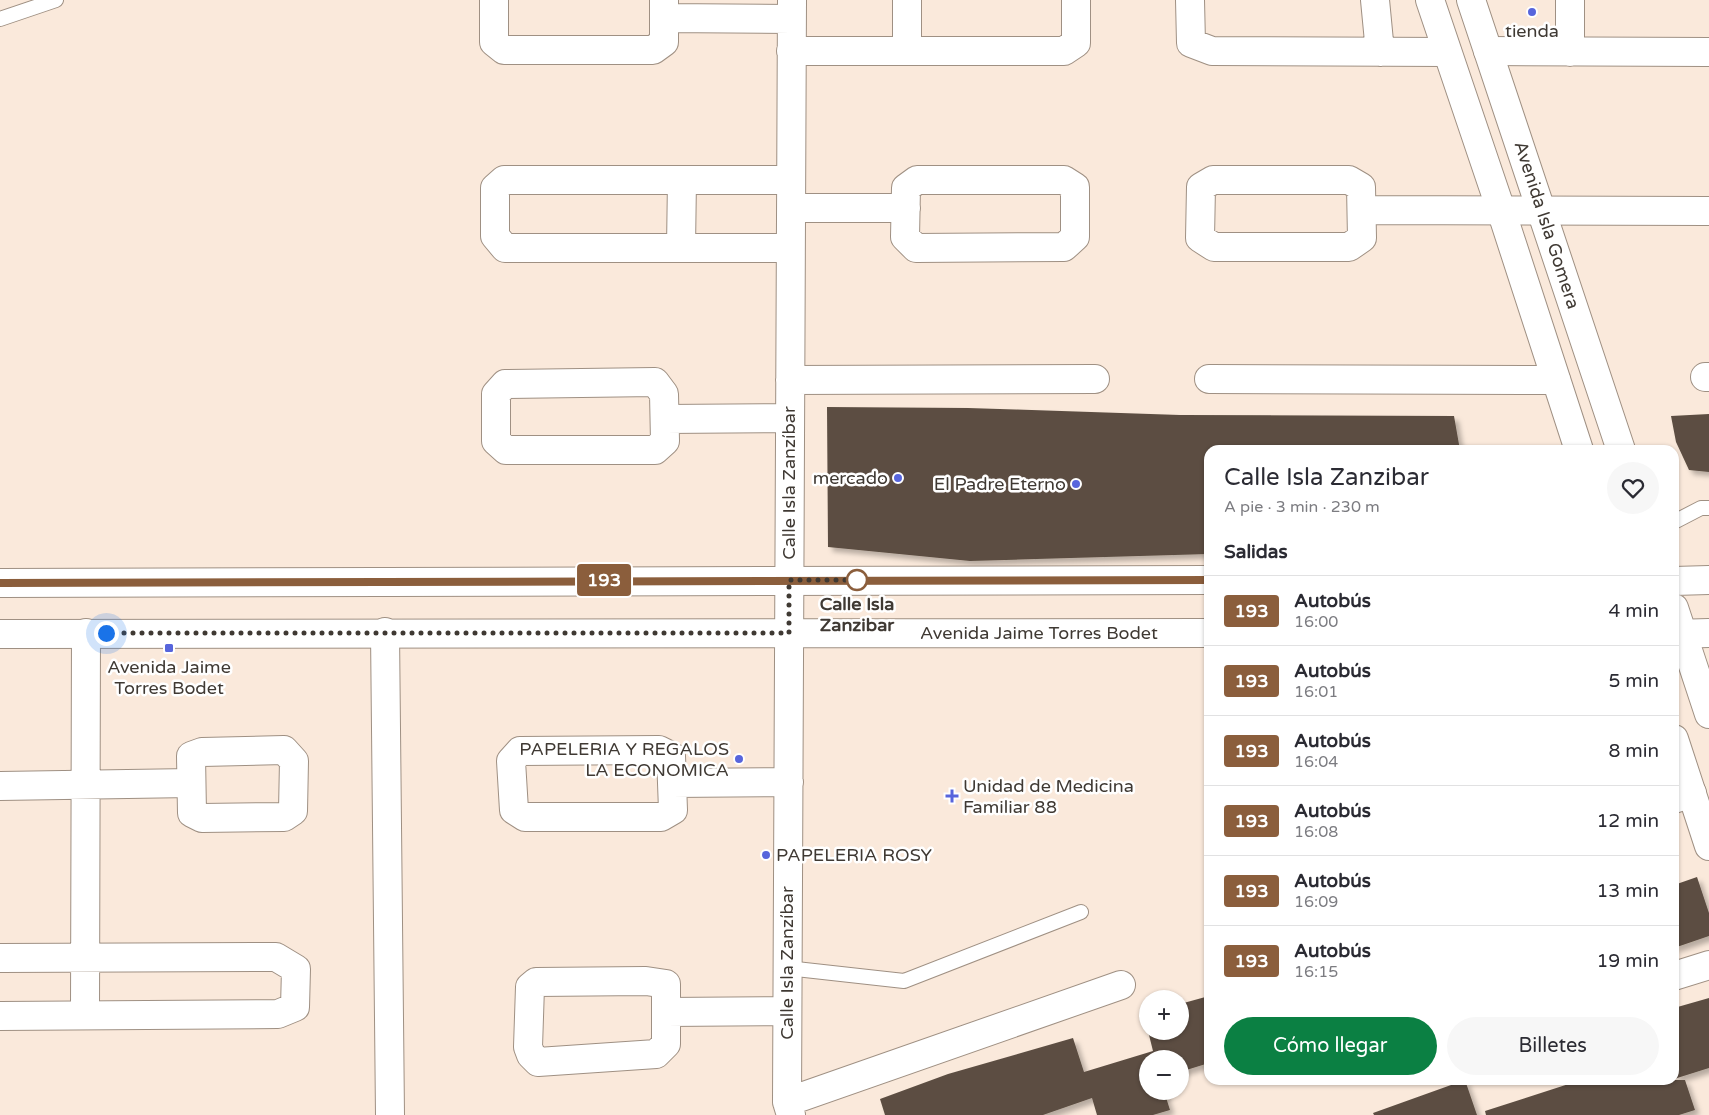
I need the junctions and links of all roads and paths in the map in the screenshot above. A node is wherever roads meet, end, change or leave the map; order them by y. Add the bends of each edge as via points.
1 (56, 0) edge
2 (494, 0) edge
3 (907, 0) edge
4 (1076, 0) edge
5 (1190, 0) edge
6 (1375, 0) edge
7 (1430, 0) edge
8 (1472, 0) edge
9 (1570, 0) edge
10 (664, 9) edge
11 (791, 9) edge
12 (0, 19) edge
13 (907, 50) junction
14 (791, 51) junction
15 (1488, 51) junction
16 (1380, 52) junction
17 (1447, 52) junction
18 (1570, 52) junction
19 (1709, 52) edge
20 (682, 180) junction
21 (791, 180) junction
22 (791, 208) junction
23 (906, 208) junction
24 (1362, 210) junction
25 (1501, 210) junction
26 (1542, 211) junction
27 (1709, 211) edge
28 (681, 247) junction
29 (790, 248) junction
30 (1096, 379) dead end
31 (1209, 379) dead end
32 (790, 380) junction
33 (1556, 380) junction
34 (790, 418) junction
35 (664, 419) junction
36 (1577, 445) edge
37 (1620, 445) edge
38 (1709, 508) edge
39 (1679, 519) edge
40 (789, 580) junction
41 (1204, 580) edge
42 (1709, 580) edge
43 (1679, 581) edge
44 (0, 583) edge
45 (1679, 617) edge
46 (385, 632) junction
47 (86, 633) junction
48 (789, 633) junction
49 (1204, 633) edge
50 (0, 634) edge
51 (1688, 634) edge
52 (1709, 714) edge
53 (1679, 771) edge
54 (789, 782) junction
55 (191, 783) dead end
56 (672, 783) junction
57 (86, 785) junction
58 (0, 786) edge
59 (1683, 796) edge
60 (1709, 846) edge
61 (1081, 912) dead end
62 (0, 958) edge
63 (85, 958) junction
64 (1709, 965) edge
65 (787, 968) junction
66 (1679, 974) edge
67 (1121, 985) dead end
68 (787, 1011) junction
69 (666, 1012) junction
70 (85, 1015) junction
71 (0, 1016) edge
72 (789, 1108) edge
73 (390, 1115) edge

1 - 12 lane
2 - 10 street via 494,42 504,50 653,50 664,42
3 - 13 street
4 - 13 street via 1076,43 1064,51
5 - 16 street via 1191,43 1212,51
6 - 16 street
7 - 17 street
8 - 15 street, Avenida Isla Gomera
9 - 18 street
10 - 11 street
11 - 14 street, Calle Isla Zanzíbar
13 - 14 street
14 - 21 street, Calle Isla Zanzíbar
15 - 18 street
15 - 26 street, Avenida Isla Gomera
16 - 17 street
17 - 25 street
18 - 19 street
20 - 21 street
20 - 28 street
20 - 28 street via 504,180 495,188 495,236 505,248
21 - 22 street, Calle Isla Zanzíbar
22 - 23 street
22 - 29 street, Calle Isla Zanzíbar
23 - 23 street via 906,188 916,180 1064,180 1075,187 1075,237 1064,247 916,248 905,237
24 - 24 street via 1362,238 1349,247 1214,247 1200,238 1201,187 1213,180 1349,180 1362,187
24 - 25 street
25 - 26 street
25 - 33 street
26 - 27 street
26 - 37 street, Avenida Isla Gomera
28 - 29 street
29 - 32 street, Calle Isla Zanzíbar
30 - 32 street
31 - 33 street
32 - 34 street, Calle Isla Zanzíbar
33 - 36 street
34 - 35 street
34 - 40 street, Calle Isla Zanzíbar
35 - 35 street via 665,441 655,450 506,450 496,441 496,394 505,384 655,382 664,394
38 - 39 lane via 1701,508
40 - 41 street
40 - 44 street
40 - 48 street, Calle Isla Zanzíbar
42 - 43 street
45 - 51 street
46 - 47 street, Avenida Jaime Torres Bodet
46 - 48 street, Avenida Jaime Torres Bodet
46 - 73 street
47 - 50 street, Avenida Jaime Torres Bodet
47 - 57 street
48 - 49 street, Avenida Jaime Torres Bodet
48 - 54 street, Calle Isla Zanzíbar
51 - 52 street
53 - 59 street
54 - 56 street
54 - 65 street, Calle Isla Zanzíbar
55 - 57 street
56 - 56 street via 672,810 660,817 525,818 514,810 511,761 520,751 659,750 671,756
57 - 58 street
57 - 63 street
59 - 60 street
61 - 65 lane via 904,981
62 - 63 street
63 - 70 street
63 - 70 street via 276,957 296,969 295,1007 278,1014
64 - 66 street
65 - 68 street, Calle Isla Zanzíbar
67 - 72 street
68 - 69 street
68 - 72 street, Calle Isla Zanzíbar
69 - 69 street via 666,1044 656,1054 538,1062 528,1047 530,987 536,982 646,981 666,984
70 - 71 street

